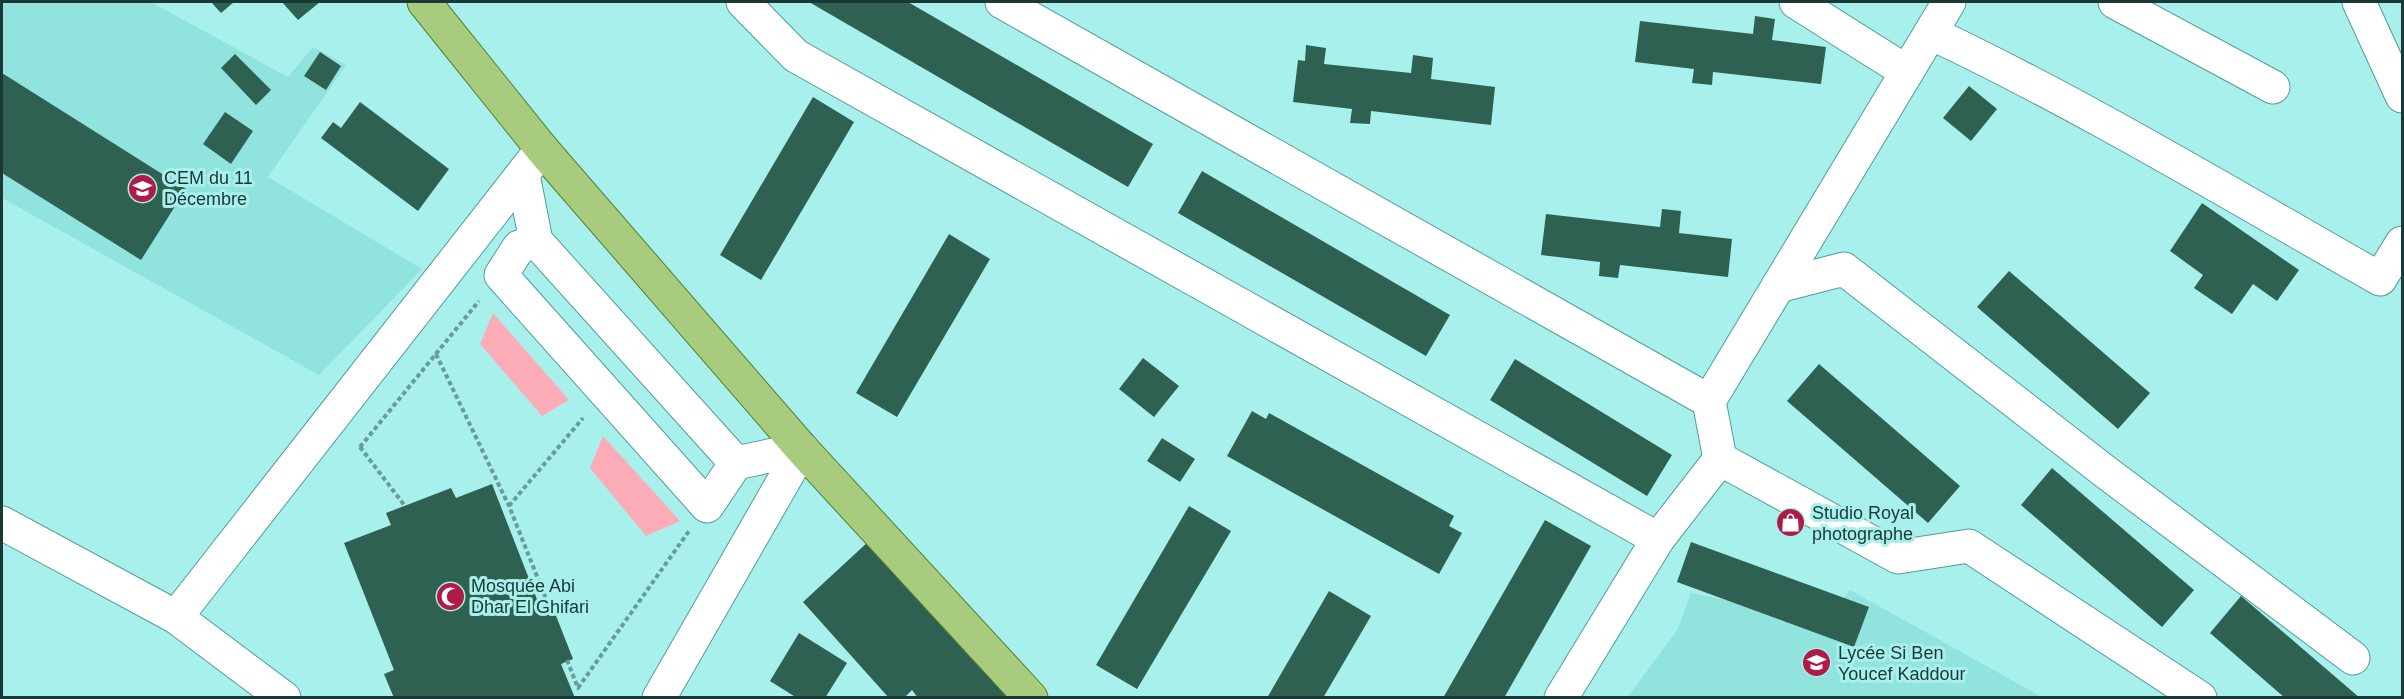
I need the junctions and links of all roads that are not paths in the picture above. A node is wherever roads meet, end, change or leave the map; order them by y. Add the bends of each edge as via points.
1 (424, 2) edge
2 (743, 2) edge
3 (1002, 2) edge
4 (1796, 2) edge
5 (1950, 2) edge
6 (2115, 2) edge
7 (2359, 2) edge
8 (1931, 33) junction
9 (1906, 72) junction
10 (2273, 87) dead end
11 (2403, 96) edge
12 (542, 149) junction
13 (523, 176) junction
14 (536, 241) junction
15 (2403, 243) edge
16 (1778, 286) junction
17 (1709, 400) junction
18 (802, 449) junction
19 (1720, 459) junction
20 (736, 464) junction
21 (2, 523) edge
22 (1658, 539) junction
23 (176, 617) junction
24 (2353, 658) dead end
25 (284, 698) edge
26 (659, 698) edge
27 (1031, 698) edge
28 (1561, 698) edge
29 (2200, 698) edge

1 - 12 main road
2 - 22 street via 796,56
3 - 17 street
4 - 9 street
5 - 8 street
6 - 10 street
7 - 11 street
8 - 9 street
8 - 15 street via 2115,130 2380,279
9 - 16 street
12 - 13 street
12 - 18 main road
13 - 14 street
13 - 23 street
14 - 20 street
14 - 20 street via 519,247 501,275 707,506
16 - 17 street
16 - 24 street via 1844,269
17 - 19 street
18 - 20 street
18 - 26 street
18 - 27 main road
19 - 22 street
19 - 29 street via 1898,557 1969,546
21 - 23 street
22 - 28 street
23 - 25 street

